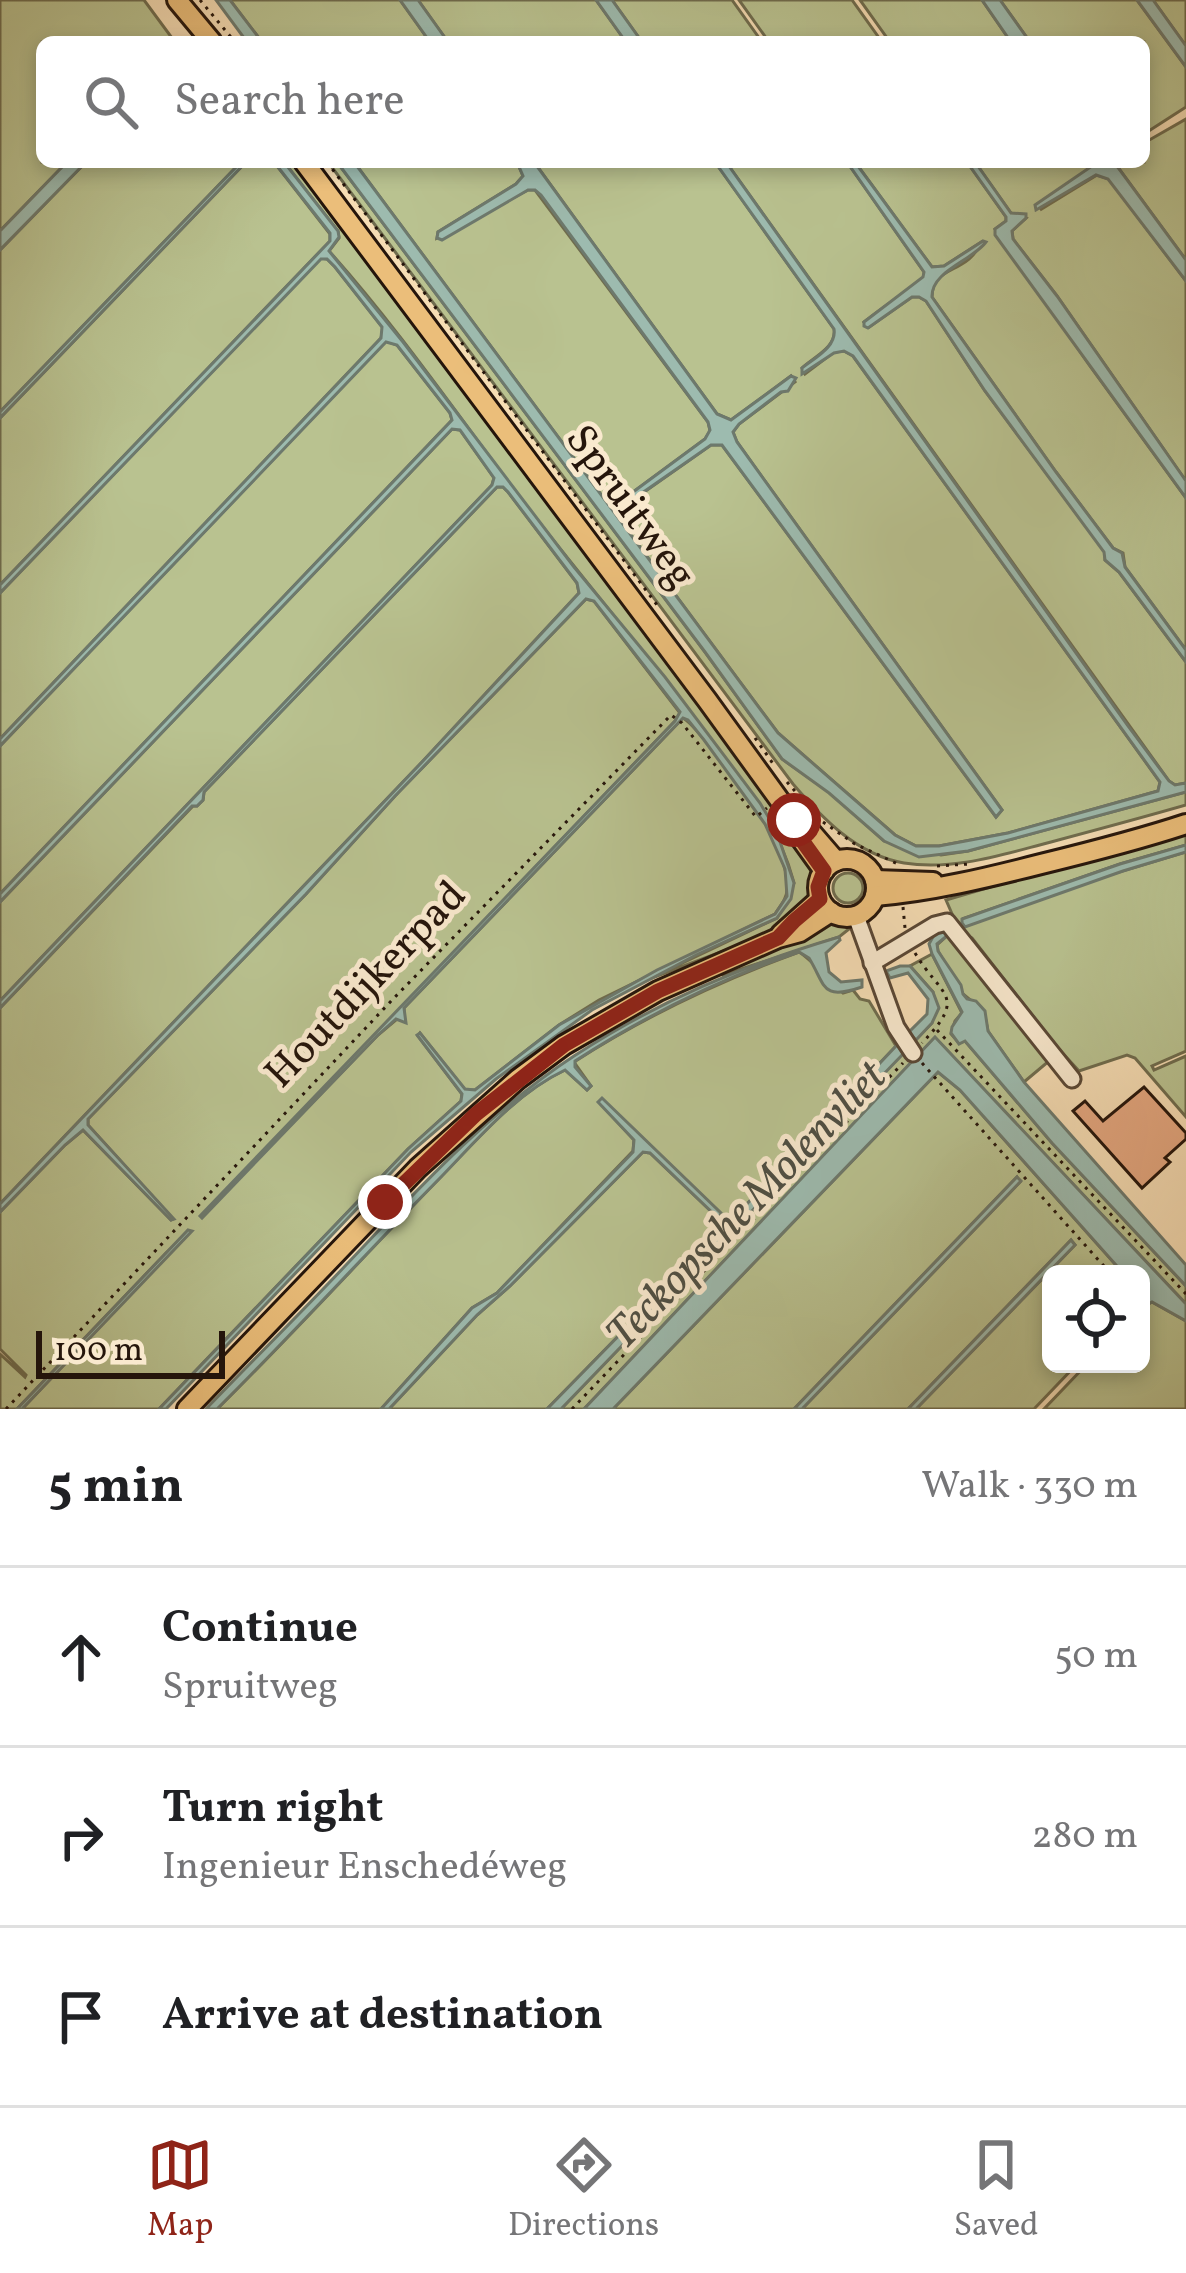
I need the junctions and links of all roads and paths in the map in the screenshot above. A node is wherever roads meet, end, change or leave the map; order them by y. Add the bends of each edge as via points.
1 (177, 0) edge
2 (200, 0) edge
3 (207, 36) edge
4 (230, 36) edge
5 (308, 168) edge
6 (330, 168) edge
7 (663, 614) dead end
8 (748, 729) dead end
9 (776, 768) dead end
10 (785, 781) dead end
11 (767, 808) dead end
12 (1186, 824) edge
13 (980, 863) dead end
14 (901, 865) dead end
15 (830, 866) junction
16 (929, 867) dead end
17 (875, 888) junction
18 (826, 905) junction
19 (856, 916) junction
20 (908, 941) junction
21 (872, 964) junction
22 (936, 1029) junction
23 (914, 1054) junction
24 (1072, 1079) dead end
25 (1103, 1265) edge
26 (1186, 1294) edge
27 (6, 1409) edge
28 (187, 1409) edge
29 (572, 1409) edge

1 - 3 main road
2 - 4 path
5 - 15 main road, Spruitweg via 679,662 801,839
6 - 7 path, Spruitweg
8 - 9 path
10 - 14 path via 837,833
11 - 27 path, Houtdijkerpad via 756,817 671,715
12 - 17 main road via 974,880
13 - 16 path
15 - 17 main road via 859,862
15 - 18 main road via 818,887
17 - 19 main road via 871,905
18 - 19 main road
18 - 28 main road via 800,932 626,1008 518,1079 418,1168
19 - 21 street
20 - 21 street
20 - 22 path via 948,1000
20 - 24 street via 941,922 952,926
21 - 23 street
22 - 23 path
22 - 26 path
23 - 25 path
23 - 29 path

